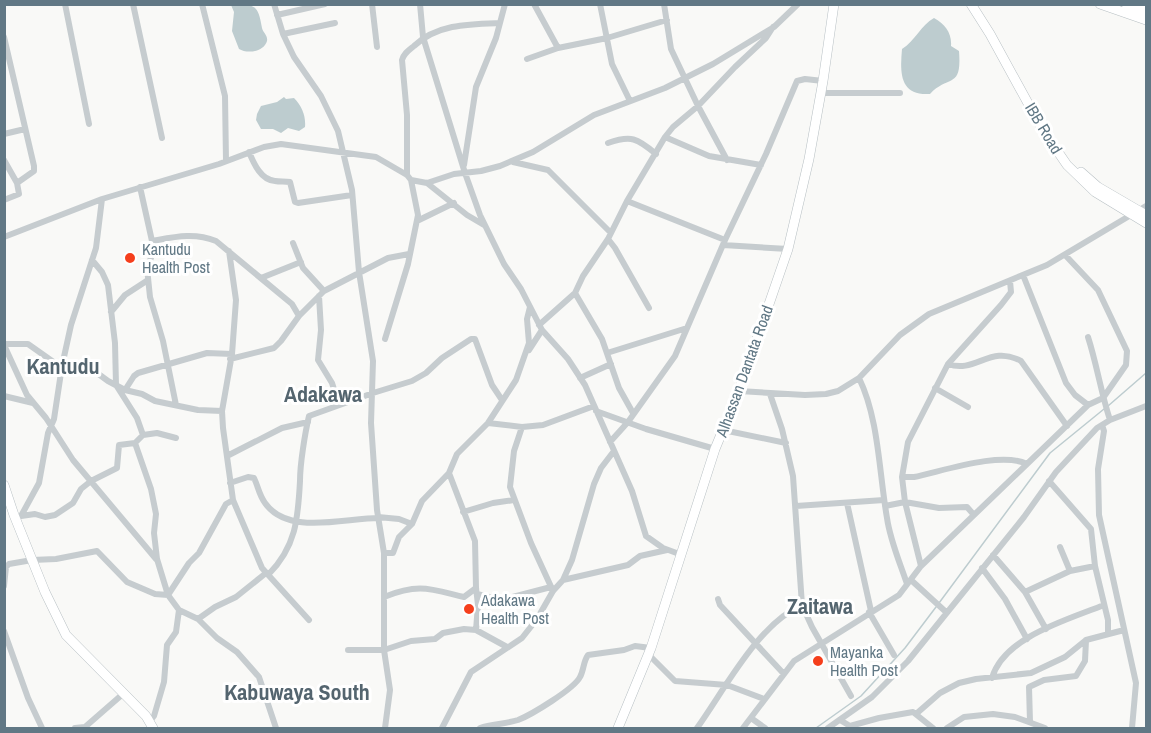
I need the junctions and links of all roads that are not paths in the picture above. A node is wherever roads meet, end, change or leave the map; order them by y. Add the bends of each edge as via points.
1 (65, 4) edge
2 (133, 4) edge
3 (202, 4) edge
4 (274, 4) edge
5 (325, 4) edge
6 (372, 4) edge
7 (420, 4) edge
8 (505, 4) edge
9 (534, 4) edge
10 (600, 4) edge
11 (664, 4) edge
12 (798, 4) edge
13 (834, 4) edge
14 (971, 4) edge
15 (977, 4) edge
16 (1100, 4) edge
17 (1126, 4) edge
18 (1146, 11) edge
19 (277, 15) junction
20 (667, 20) junction
21 (1146, 20) edge
22 (335, 23) dead end
23 (500, 23) junction
24 (774, 27) junction
25 (283, 34) junction
26 (4, 37) edge
27 (423, 37) junction
28 (607, 38) junction
29 (377, 47) dead end
30 (558, 48) junction
31 (527, 59) dead end
32 (685, 79) junction
33 (824, 81) junction
34 (821, 93) junction
35 (900, 93) dead end
36 (630, 101) junction
37 (698, 106) junction
38 (89, 124) dead end
39 (25, 129) junction
40 (4, 134) edge
41 (665, 137) junction
42 (162, 138) dead end
43 (608, 142) dead end
44 (249, 152) junction
45 (344, 153) junction
46 (656, 154) junction
47 (4, 160) edge
48 (727, 160) junction
49 (226, 161) junction
50 (512, 162) junction
51 (761, 165) junction
52 (464, 171) junction
53 (409, 177) junction
54 (17, 183) junction
55 (427, 183) junction
56 (140, 187) junction
57 (352, 195) junction
58 (102, 199) junction
59 (4, 200) edge
60 (627, 201) junction
61 (454, 203) junction
62 (1141, 212) edge
63 (417, 221) junction
64 (1146, 223) edge
65 (485, 226) junction
66 (610, 236) junction
67 (4, 237) edge
68 (152, 241) junction
69 (724, 242) junction
70 (293, 243) dead end
71 (788, 249) junction
72 (228, 251) junction
73 (410, 254) junction
74 (1066, 256) junction
75 (92, 260) junction
76 (301, 262) junction
77 (359, 272) junction
78 (1023, 276) junction
79 (261, 278) junction
80 (148, 280) junction
81 (1010, 280) junction
82 (575, 293) junction
83 (321, 294) junction
84 (530, 307) junction
85 (649, 308) dead end
86 (111, 312) junction
87 (299, 316) junction
88 (541, 327) junction
89 (687, 328) junction
90 (1088, 337) dead end
91 (385, 339) dead end
92 (4, 344) edge
93 (607, 353) junction
94 (525, 356) junction
95 (231, 357) junction
96 (169, 364) junction
97 (611, 364) junction
98 (948, 364) junction
99 (62, 368) junction
100 (580, 378) junction
101 (859, 378) junction
102 (116, 384) junction
103 (935, 388) junction
104 (125, 390) junction
105 (739, 391) junction
106 (373, 393) junction
107 (770, 394) junction
108 (4, 396) edge
109 (502, 400) junction
110 (1104, 402) junction
111 (34, 404) junction
112 (176, 405) junction
113 (339, 405) junction
114 (1088, 405) junction
115 (1146, 406) edge
116 (968, 407) dead end
117 (595, 408) junction
118 (222, 411) junction
119 (633, 413) junction
120 (1110, 420) junction
121 (308, 422) junction
122 (628, 422) junction
123 (488, 423) junction
124 (1102, 425) junction
125 (51, 426) junction
126 (1067, 426) junction
127 (522, 427) junction
128 (723, 430) junction
129 (143, 435) junction
130 (176, 438) dead end
131 (610, 442) junction
132 (135, 443) junction
133 (786, 443) junction
134 (715, 449) junction
135 (614, 451) junction
136 (227, 456) junction
137 (1027, 464) junction
138 (449, 473) junction
139 (902, 477) junction
140 (91, 482) junction
141 (1049, 482) junction
142 (230, 483) junction
143 (4, 485) edge
144 (233, 500) junction
145 (513, 500) junction
146 (847, 502) junction
147 (905, 502) junction
148 (885, 503) junction
149 (796, 506) junction
150 (463, 512) junction
151 (974, 515) junction
152 (379, 517) junction
153 (18, 518) junction
154 (297, 521) junction
155 (412, 524) junction
156 (1060, 547) dead end
157 (668, 550) junction
158 (384, 553) junction
159 (682, 555) junction
160 (993, 555) junction
161 (32, 560) junction
162 (157, 560) junction
163 (921, 566) junction
164 (1095, 566) junction
165 (982, 568) junction
166 (1070, 571) junction
167 (267, 574) junction
168 (5, 576) edge
169 (562, 580) junction
170 (909, 582) junction
171 (4, 586) edge
172 (552, 589) junction
173 (476, 591) junction
174 (1025, 592) junction
175 (168, 595) junction
176 (384, 597) junction
177 (718, 599) dead end
178 (802, 604) junction
179 (1104, 605) junction
180 (178, 610) junction
181 (870, 611) junction
182 (944, 611) junction
183 (198, 619) junction
184 (309, 620) dead end
185 (1046, 629) junction
186 (476, 630) junction
187 (1124, 630) junction
188 (4, 631) edge
189 (1108, 633) junction
190 (1027, 639) junction
191 (1086, 640) junction
192 (820, 642) junction
193 (754, 644) junction
194 (507, 647) junction
195 (348, 650) dead end
196 (384, 650) junction
197 (649, 651) junction
198 (894, 655) dead end
199 (783, 673) junction
200 (992, 678) junction
201 (727, 685) junction
202 (124, 693) junction
203 (851, 696) dead end
204 (764, 699) junction
205 (916, 714) junction
206 (751, 718) junction
207 (840, 720) junction
208 (1030, 722) junction
209 (152, 725) edge
210 (42, 729) edge
211 (75, 729) edge
212 (276, 729) edge
213 (385, 729) edge
214 (442, 729) edge
215 (480, 729) edge
216 (618, 729) edge
217 (697, 729) edge
218 (743, 729) edge
219 (765, 729) edge
220 (828, 729) edge
221 (933, 729) edge
222 (947, 729) edge
223 (1045, 729) edge
224 (1132, 729) edge

1 - 38 street
2 - 42 street
3 - 49 street via 225,96
4 - 19 street
5 - 19 street
6 - 29 street
7 - 27 street
8 - 23 street
9 - 30 street
10 - 28 street
11 - 20 street
12 - 24 street
13 - 33 main road, Alhassan Dantata Road
14 - 62 main road, IBB Road via 1067,165 1095,192
15 - 62 main road, IBB Road via 1066,155 1098,187
16 - 21 main road
17 - 18 main road
19 - 25 street
20 - 28 street
20 - 32 street via 671,49
22 - 25 street
23 - 27 street via 462,24
23 - 52 street via 476,87
24 - 32 street
24 - 37 street
25 - 45 street via 321,96
26 - 39 street
27 - 52 street
27 - 53 street via 402,60
28 - 30 street
28 - 36 street via 612,64
30 - 31 street
32 - 36 street
32 - 37 street
33 - 34 main road, Alhassan Dantata Road
33 - 51 street via 797,81
34 - 35 street
34 - 71 main road, Alhassan Dantata Road
36 - 50 street via 594,115
37 - 41 street
37 - 48 street
39 - 40 street
39 - 54 street via 34,171
41 - 46 street
41 - 48 street
43 - 46 street via 627,137
44 - 45 street via 281,144
44 - 49 street
44 - 57 street via 267,179 290,182 295,202
45 - 53 street via 376,157
45 - 57 street
46 - 60 street
47 - 54 street
48 - 51 street
49 - 56 street
50 - 52 street via 482,171
50 - 66 street via 548,170
51 - 69 street
52 - 55 street
52 - 65 street
53 - 55 street
53 - 63 street via 418,207
54 - 59 street via 20,194
55 - 61 street
56 - 58 street
56 - 68 street
57 - 77 street
58 - 67 street
58 - 75 street
60 - 66 street
60 - 69 street
61 - 63 street
61 - 65 street
62 - 64 main road, IBB Road
62 - 74 street
63 - 73 street
65 - 84 street
66 - 82 street
66 - 85 street
68 - 72 street via 204,236
68 - 80 street
69 - 71 street
69 - 89 street
70 - 76 street
71 - 105 main road, Alhassan Dantata Road
72 - 79 street
72 - 95 street via 236,293
73 - 77 street via 388,258
73 - 91 street
74 - 78 street
74 - 110 street via 1098,290 1127,351 1126,365
75 - 86 street via 108,285
75 - 99 street
76 - 79 street
76 - 83 street
77 - 83 street
77 - 106 street via 373,354
78 - 81 street
78 - 114 street via 1066,383
79 - 87 street via 292,304
80 - 86 street via 125,295
80 - 96 street
81 - 98 street via 1011,292 1001,306
81 - 101 street via 929,314 900,335
82 - 88 street
82 - 93 street
83 - 87 street
83 - 113 street via 318,360
84 - 88 street
84 - 94 street
86 - 102 street
87 - 95 street via 274,348
88 - 94 street
88 - 100 street
89 - 93 street
89 - 119 street via 675,356
90 - 110 street
92 - 99 street via 28,344
92 - 111 street
93 - 97 street
94 - 109 street via 516,380
95 - 96 street via 207,354
95 - 118 street
96 - 104 street via 134,376
96 - 112 street
97 - 100 street
97 - 119 street
98 - 103 street
98 - 126 street via 966,367 995,355 1021,361
99 - 102 street via 93,370
99 - 125 street
100 - 117 street
101 - 107 street via 831,393
101 - 148 street via 868,399
102 - 104 street
102 - 129 street
103 - 116 street
103 - 139 street via 908,442
104 - 112 street
105 - 107 street
105 - 128 main road, Alhassan Dantata Road
106 - 109 street via 412,381 466,341 475,339 492,386
106 - 113 street
106 - 152 street via 371,430
107 - 133 street
108 - 111 street
109 - 123 street
110 - 114 street
110 - 120 street
111 - 125 street
112 - 118 street
113 - 121 street via 309,416
114 - 126 street
115 - 120 street
117 - 122 street
117 - 127 street via 543,425
117 - 131 street
118 - 136 street
119 - 122 street
120 - 124 street
121 - 136 street via 282,428
121 - 154 street
122 - 131 street
122 - 134 street
123 - 127 street
123 - 138 street via 457,454
124 - 141 street
124 - 187 street via 1099,515
125 - 140 street
125 - 153 street via 39,483
126 - 137 street
127 - 145 street via 514,451 510,487
128 - 133 street
128 - 134 main road, Alhassan Dantata Road
129 - 130 street via 158,433
129 - 132 street
131 - 135 street
132 - 140 street via 119,445 117,468
132 - 162 street via 156,514
133 - 149 street
134 - 159 main road, Alhassan Dantata Road
135 - 157 street via 646,536
135 - 169 street via 594,484 572,560
136 - 142 street
137 - 139 street via 1015,459 995,459
137 - 151 street
138 - 150 street
138 - 155 street via 422,501
139 - 147 street
140 - 153 street via 56,515
140 - 162 street
141 - 160 street
141 - 164 street via 1089,525
142 - 144 street
142 - 154 street via 254,478 265,504 279,517
143 - 153 main road
144 - 167 street
144 - 175 street via 225,504 199,553
145 - 150 street
145 - 172 street
146 - 148 street
146 - 149 street
146 - 181 street
147 - 148 street
147 - 151 street via 939,508 967,507
147 - 163 street
148 - 170 street via 887,521
149 - 178 street
150 - 173 street via 475,541
151 - 163 street
152 - 154 street via 316,524
152 - 155 street
152 - 158 street
153 - 161 main road
154 - 167 street via 286,555
155 - 158 street via 399,537 393,553
156 - 166 street
157 - 159 street
157 - 169 street via 640,556 628,565
158 - 176 street
159 - 197 main road, Alhassan Dantata Road
160 - 165 street
160 - 174 street
161 - 168 street via 9,564
161 - 175 street via 97,550 127,582
161 - 202 main road via 66,635
162 - 175 street
163 - 170 street
164 - 166 street
164 - 179 street
165 - 182 street
165 - 190 street
166 - 174 street
167 - 183 street
167 - 184 street
168 - 171 street
169 - 172 street
170 - 181 street via 899,595
170 - 182 street
172 - 173 street via 501,600
172 - 194 street via 529,630
173 - 176 street via 464,597 421,588
173 - 186 street
174 - 185 street
175 - 180 street
176 - 196 street
177 - 193 street
178 - 192 street
178 - 193 street via 790,610
179 - 185 street
179 - 189 street
180 - 183 street
180 - 209 street via 176,632 167,645 164,682
181 - 192 street
181 - 198 street
182 - 207 street via 908,661 872,697
183 - 212 street via 259,677
185 - 190 street
186 - 194 street
186 - 196 street via 443,633 435,639 411,641
187 - 189 street
187 - 224 street via 1136,683
188 - 210 street
189 - 191 street
190 - 200 street via 1010,649
191 - 200 street via 1040,670
191 - 208 street via 1085,661 1076,676 1044,680 1029,687
192 - 199 street
192 - 203 street
193 - 199 street
193 - 201 street
194 - 214 street via 471,672
195 - 196 street
196 - 213 street via 390,690
197 - 201 street via 675,681
197 - 215 street via 635,646 588,655 577,681 535,712
197 - 216 main road, Alhassan Dantata Road
199 - 204 street
200 - 205 street via 959,683
201 - 204 street
201 - 217 street
202 - 209 main road
202 - 211 street via 85,727
204 - 206 street
205 - 207 street via 850,726
205 - 221 street
206 - 218 street
206 - 219 street
207 - 220 street
208 - 222 street via 993,714 964,717
208 - 223 street

